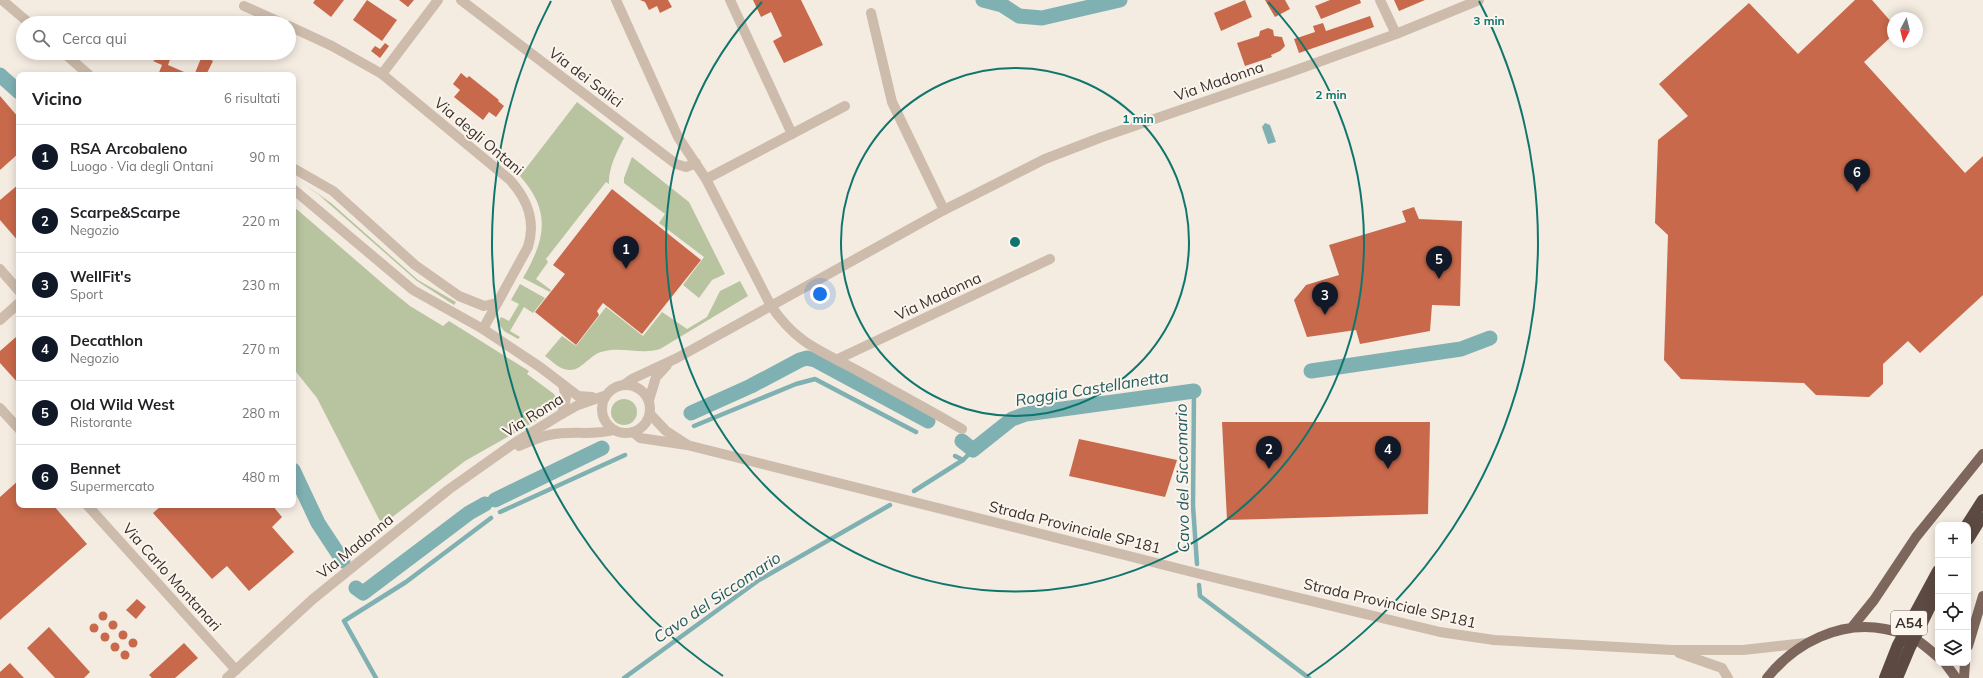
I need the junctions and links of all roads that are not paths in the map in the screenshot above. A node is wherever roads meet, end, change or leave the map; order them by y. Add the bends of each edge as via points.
1 (2, 0) edge
2 (438, 0) edge
3 (461, 0) edge
4 (616, 0) edge
5 (730, 0) edge
6 (1380, 0) edge
7 (1479, 0) edge
8 (244, 6) dead end
9 (871, 13) dead end
10 (21, 16) edge
11 (266, 16) edge
12 (296, 29) edge
13 (1396, 34) junction
14 (72, 60) edge
15 (86, 72) edge
16 (382, 74) junction
17 (845, 106) dead end
18 (792, 134) junction
19 (696, 163) junction
20 (296, 170) edge
21 (706, 180) junction
22 (296, 192) edge
23 (944, 210) junction
24 (1050, 259) dead end
25 (0, 269) edge
26 (16, 288) edge
27 (459, 296) junction
28 (496, 303) junction
29 (16, 306) edge
30 (771, 306) junction
31 (463, 318) junction
32 (0, 320) edge
33 (483, 328) junction
34 (677, 358) junction
35 (838, 359) junction
36 (625, 384) junction
37 (563, 385) junction
38 (604, 396) junction
39 (649, 400) junction
40 (0, 408) edge
41 (562, 414) junction
42 (650, 414) junction
43 (16, 426) edge
44 (962, 429) dead end
45 (614, 430) junction
46 (633, 432) junction
47 (687, 445) junction
48 (500, 453) junction
49 (1983, 454) edge
50 (1983, 500) edge
51 (90, 508) edge
52 (1983, 515) edge
53 (1969, 522) edge
54 (1971, 534) edge
55 (1935, 577) edge
56 (1936, 594) edge
57 (1983, 596) edge
58 (1853, 626) junction
59 (1971, 636) edge
60 (1806, 643) junction
61 (1672, 650) junction
62 (1935, 655) edge
63 (1946, 666) edge
64 (1964, 666) edge
65 (236, 670) junction
66 (227, 678) edge
67 (1728, 678) edge
68 (1767, 678) edge
69 (1885, 678) edge
70 (1897, 678) edge
71 (1956, 678) edge
72 (1964, 678) edge

1 - 10 street
2 - 16 street
3 - 19 street, Via dei Salici via 676,164 686,167
4 - 19 street via 678,137
5 - 18 street
6 - 13 street
7 - 13 street, Via Madonna
8 - 11 street
9 - 23 street via 892,102
12 - 16 street, Via degli Ontani
13 - 23 street, Via Madonna via 1072,148 1003,179
14 - 15 street
16 - 28 street, Via degli Ontani via 510,180 528,205 532,234 528,247
17 - 18 street
18 - 21 street
19 - 21 street
20 - 27 street via 332,191 415,264
21 - 30 street
22 - 31 street via 413,290
23 - 30 street, Via Madonna
24 - 35 street, Via Madonna
25 - 26 street
27 - 28 street via 484,306
27 - 31 street
28 - 33 street, Via degli Ontani
29 - 32 street
30 - 34 street, Via Madonna
30 - 35 street via 784,325 797,337 814,349
31 - 33 street
33 - 37 street
34 - 36 street, Via Madonna
34 - 39 street, Via Madonna via 656,377
35 - 44 street
36 - 38 street via 617,386
36 - 39 street via 643,391
37 - 38 street via 578,396
37 - 41 street via 566,398
38 - 41 street, Via Roma
38 - 45 street via 601,411 604,419
39 - 42 street
40 - 43 street
41 - 48 street, Via Roma
42 - 46 street via 647,422
42 - 47 street, Strada Provinciale SP181 via 666,431
45 - 46 street via 623,433
45 - 48 street, Via Roma via 600,434 576,432 548,435
46 - 47 street, Strada Provinciale SP181 via 640,438
47 - 61 street, Strada Provinciale SP181 via 1440,632 1494,640
48 - 65 street, Via Madonna via 448,490 313,599
49 - 58 main road via 1916,537 1874,600
50 - 53 highway
51 - 65 street, Via Carlo Montanari
52 - 54 highway
55 - 69 highway, A54, bridge via 1898,645
56 - 70 highway, A54, bridge
57 - 59 main road
58 - 60 main road
58 - 62 main road via 1897,631 1913,638
60 - 61 street, Strada Provinciale SP181 via 1743,650
60 - 68 main road via 1786,658
61 - 67 street, Strada Provinciale SP181 via 1722,668
63 - 71 main road
64 - 72 main road
65 - 66 street

